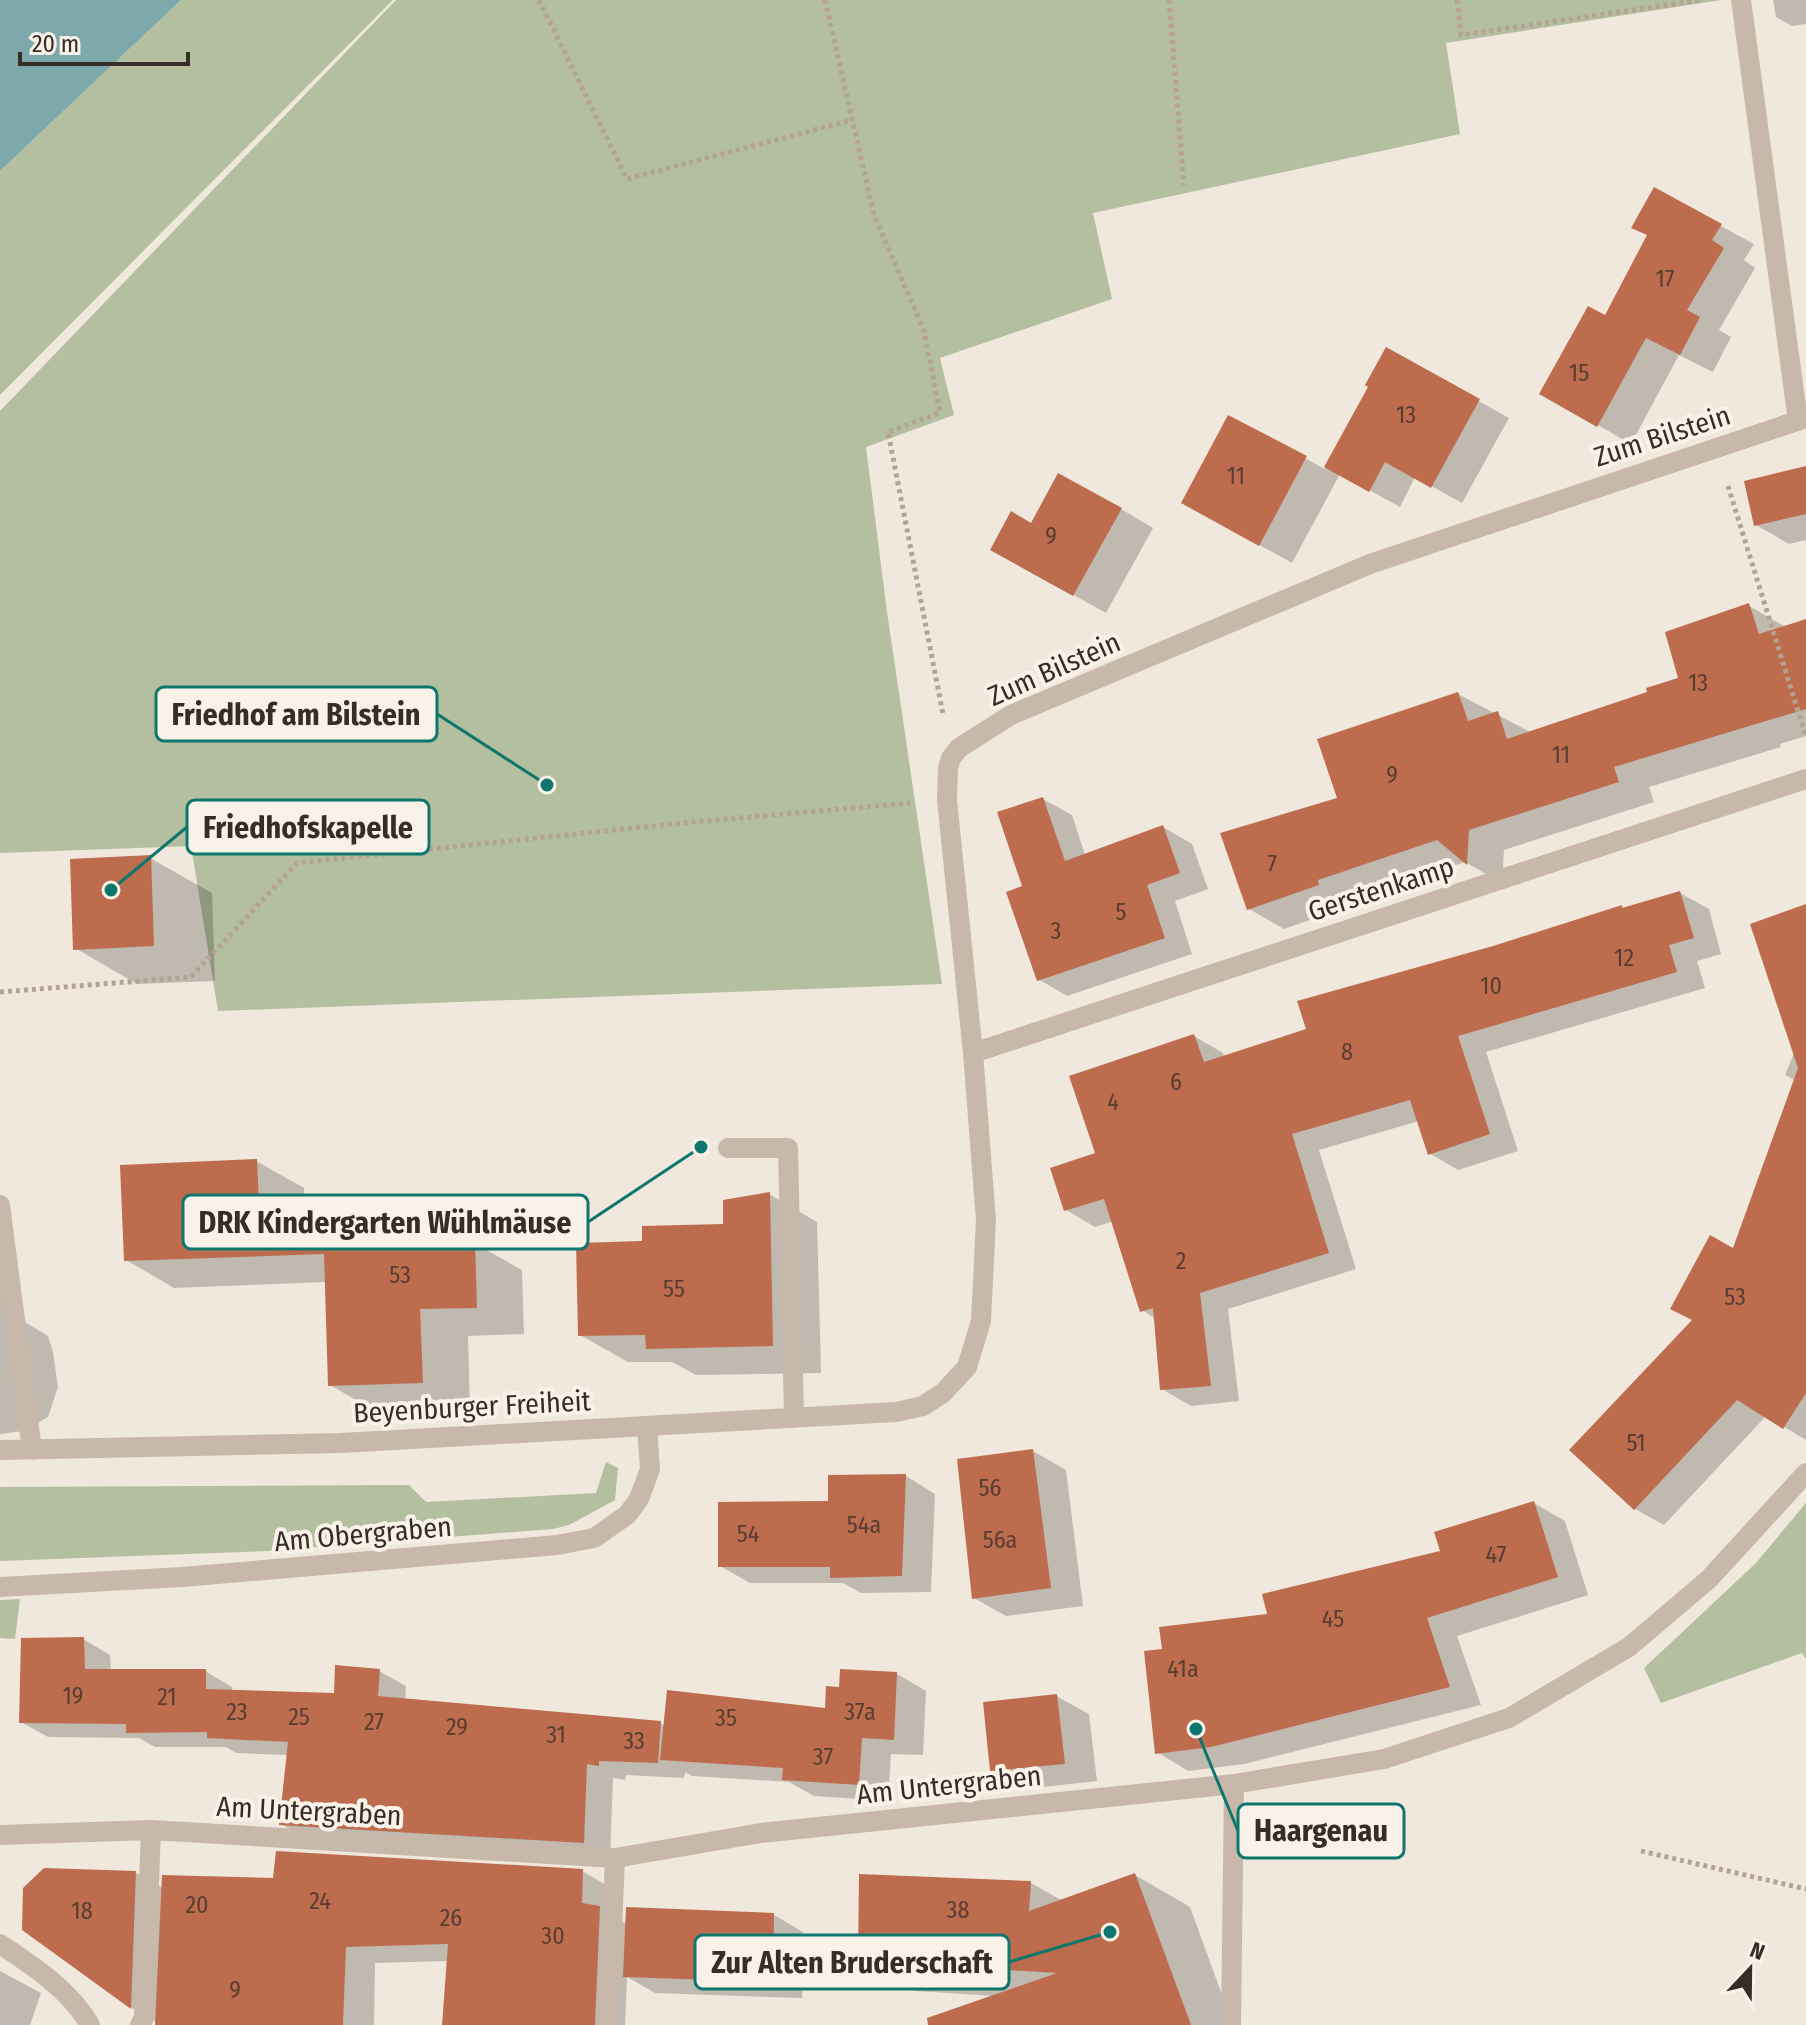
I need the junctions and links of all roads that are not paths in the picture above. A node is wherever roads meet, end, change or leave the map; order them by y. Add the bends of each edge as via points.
1 (1741, 0) edge
2 (1802, 420) edge
3 (1806, 779) edge
4 (973, 1053) junction
5 (728, 1148) dead end
6 (0, 1205) edge
7 (794, 1418) junction
8 (647, 1426) junction
9 (0, 1450) edge
10 (32, 1450) junction
11 (1806, 1473) edge
12 (0, 1587) edge
13 (1234, 1784) junction
14 (151, 1830) junction
15 (0, 1835) edge
16 (615, 1858) junction
17 (0, 1944) edge
18 (90, 2025) edge
19 (140, 2025) edge
20 (608, 2025) edge
21 (1231, 2025) edge

1 - 2 street, Zum Bilstein
2 - 4 street, Zum Bilstein via 1370,564 1011,715 959,748 948,768 947,800
3 - 4 street, Gerstenkamp
4 - 7 street, Beyenburger Freiheit via 986,1220 981,1321 967,1367 923,1406
5 - 7 street via 788,1148
6 - 10 street
7 - 8 street, Beyenburger Freiheit
8 - 10 street, Beyenburger Freiheit via 341,1443
8 - 12 street, Am Obergraben via 650,1469 639,1499 627,1515 594,1538 182,1577
9 - 10 street, Beyenburger Freiheit
11 - 13 street, Am Untergraben via 1709,1579 1629,1647 1509,1718 1384,1759
13 - 16 street, Am Untergraben via 761,1833
13 - 21 street
14 - 15 street, Am Untergraben
14 - 16 street, Am Untergraben
14 - 19 street
16 - 20 street
17 - 18 street via 44,1974

